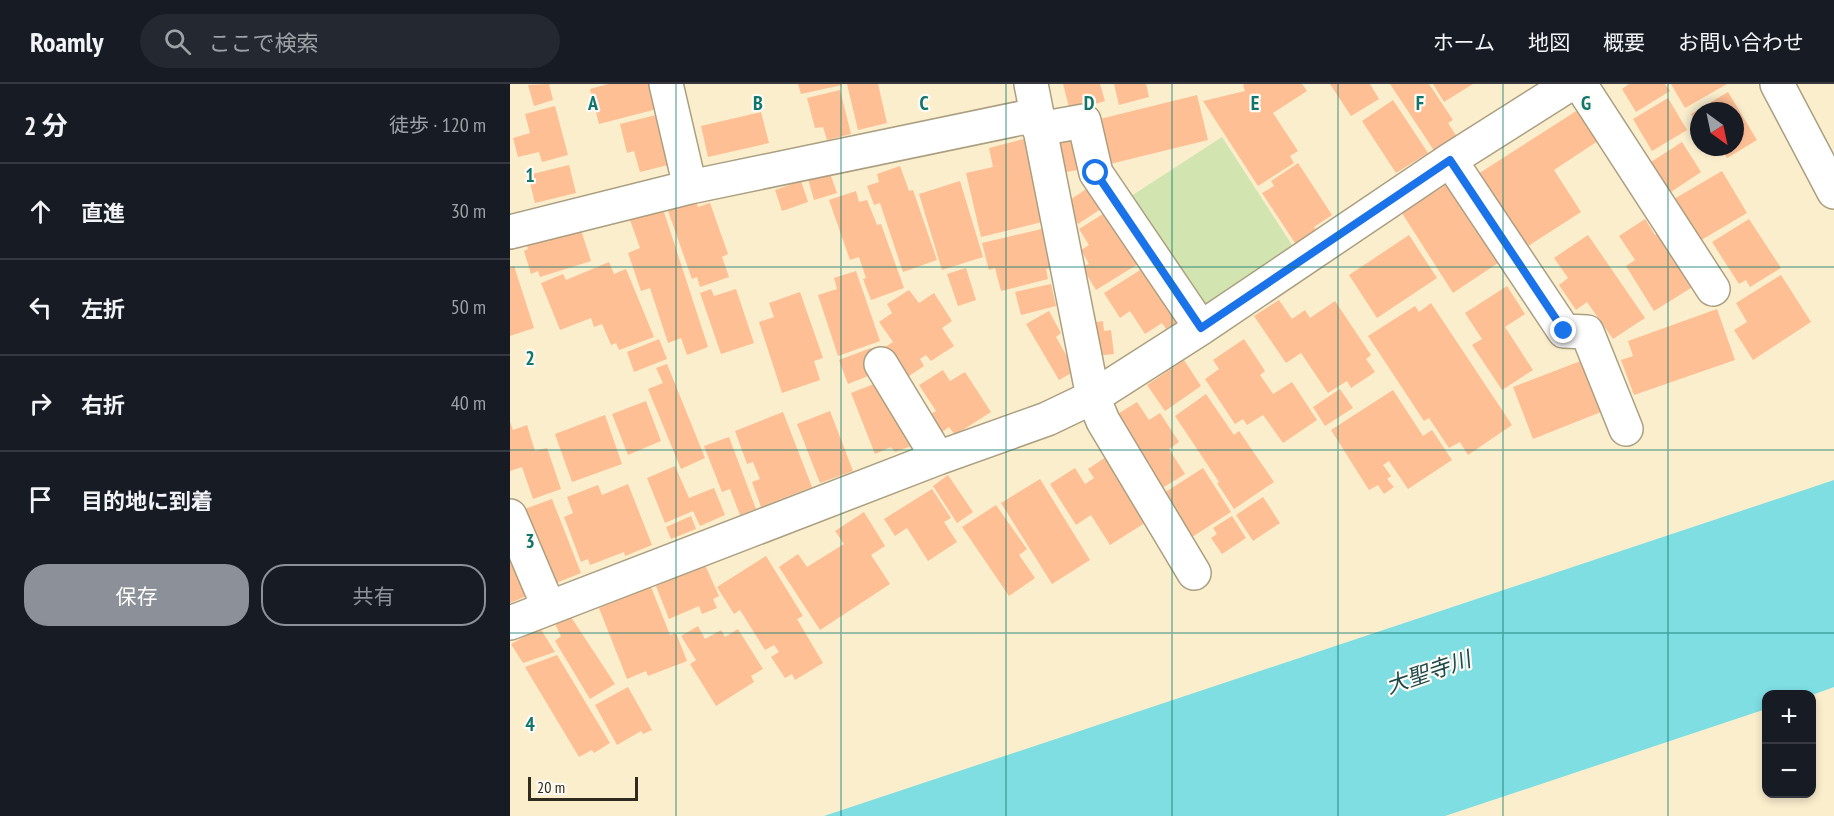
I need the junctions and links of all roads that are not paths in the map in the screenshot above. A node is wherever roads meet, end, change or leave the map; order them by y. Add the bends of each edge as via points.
1 (666, 84) edge
2 (1570, 84) edge
3 (1580, 84) edge
4 (1777, 84) edge
5 (1036, 110) edge
6 (1450, 160) junction
7 (690, 187) junction
8 (1834, 192) edge
9 (510, 232) edge
10 (1713, 289) dead end
11 (1201, 328) junction
12 (881, 364) dead end
13 (1093, 397) junction
14 (1626, 429) dead end
15 (938, 458) junction
16 (510, 516) edge
17 (1194, 573) dead end
18 (549, 609) junction
19 (510, 623) edge

1 - 7 street
2 - 6 street
3 - 10 street
4 - 8 street
5 - 7 street
5 - 11 street via 1084,121 1096,173
5 - 13 street
6 - 11 street
6 - 14 street via 1564,331 1587,332
7 - 9 street
11 - 13 street
12 - 15 street
13 - 15 street via 1047,419
13 - 17 street via 1103,421
15 - 18 street
16 - 18 street
18 - 19 street

